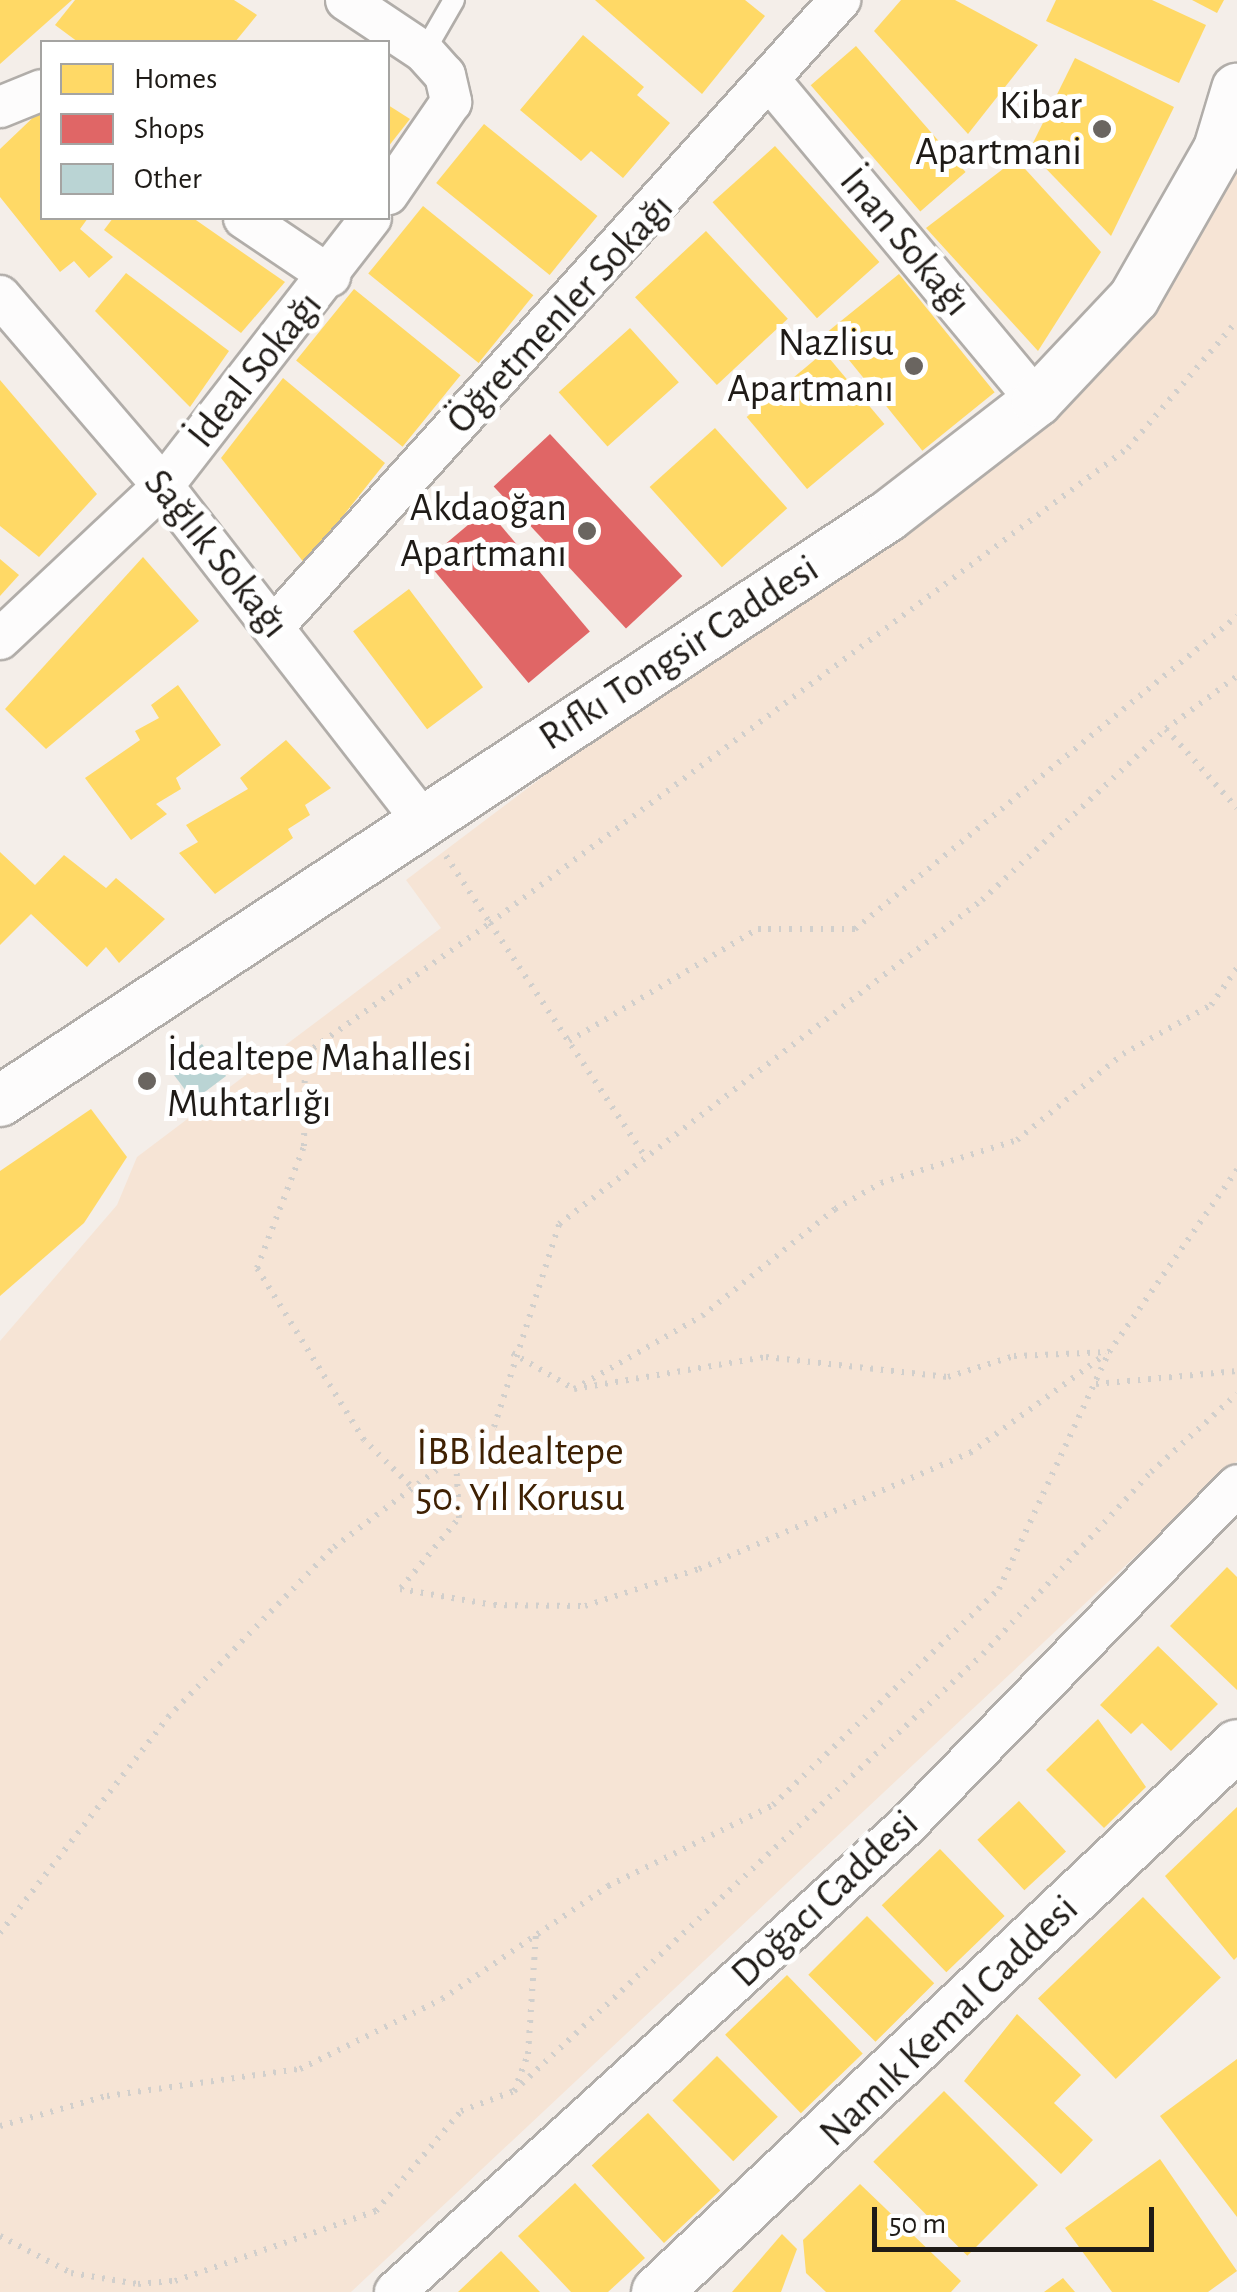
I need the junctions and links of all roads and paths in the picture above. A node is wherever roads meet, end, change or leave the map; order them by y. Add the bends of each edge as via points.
1 (346, 0) edge
2 (454, 0) edge
3 (840, 0) edge
4 (424, 52) junction
5 (772, 83) junction
6 (1237, 89) edge
7 (40, 91) edge
8 (0, 107) edge
9 (390, 191) edge
10 (247, 220) edge
11 (370, 220) edge
12 (330, 276) junction
13 (0, 296) edge
14 (1237, 321) edge
15 (1037, 401) junction
16 (163, 486) junction
17 (1237, 616) edge
18 (274, 625) junction
19 (0, 639) edge
20 (1237, 676) edge
21 (1166, 728) junction
22 (1237, 808) edge
23 (422, 820) junction
24 (490, 923) junction
25 (1237, 968) edge
26 (568, 1041) junction
27 (0, 1101) edge
28 (645, 1156) junction
29 (1237, 1170) edge
30 (1109, 1352) junction
31 (512, 1354) junction
32 (1237, 1371) edge
33 (1094, 1384) junction
34 (574, 1389) junction
35 (1237, 1394) edge
36 (456, 1458) junction
37 (1237, 1486) edge
38 (417, 1492) junction
39 (1237, 1745) edge
40 (0, 1932) edge
41 (536, 1935) junction
42 (514, 2091) junction
43 (0, 2126) edge
44 (0, 2236) edge
45 (395, 2292) edge
46 (657, 2292) edge

1 - 4 street
2 - 4 lane
3 - 5 street, Öğretmenler Sokağı
4 - 9 street via 445,75 451,102
5 - 15 street, İnan Sokağı
5 - 18 street, Öğretmenler Sokağı
6 - 15 street, Rıfkı Tongsir Caddesi via 1220,150 1134,298
7 - 8 street
10 - 12 street
11 - 12 street, İdeal Sokağı
12 - 16 street, İdeal Sokağı
13 - 16 street, Sağlık Sokağı
14 - 24 path via 1128,448
15 - 23 street, Rıfkı Tongsir Caddesi via 888,516
16 - 18 street, Sağlık Sokağı
16 - 19 street, İdeal Sokağı
17 - 26 path via 855,929 758,929
18 - 23 street, Sağlık Sokağı
20 - 21 path
21 - 22 path
21 - 28 path via 982,900
23 - 24 path
23 - 27 street, Rıfkı Tongsir Caddesi
24 - 26 path
24 - 38 path via 304,1054 304,1146 256,1268 364,1440
25 - 34 path via 1211,1005 1123,1054 1017,1140 850,1200 702,1316
26 - 28 path
28 - 31 path via 559,1224
29 - 30 path
30 - 33 path
30 - 34 path via 1014,1356 948,1377 766,1357
30 - 36 path via 970,1452 700,1569 585,1606 494,1605 400,1589 459,1518
31 - 34 path
31 - 36 path via 494,1427
32 - 33 path
33 - 41 path via 999,1589 773,1804 608,1886
35 - 42 path via 1151,1472 982,1654
36 - 38 path
37 - 45 street, Doğacı Caddesi via 906,1826
38 - 40 path via 334,1547 168,1717
39 - 46 street, Namık Kemal Caddesi
41 - 42 path via 528,2054
41 - 43 path via 442,1999 300,2069 107,2096
42 - 44 path via 460,2112 376,2210 175,2282 104,2283

